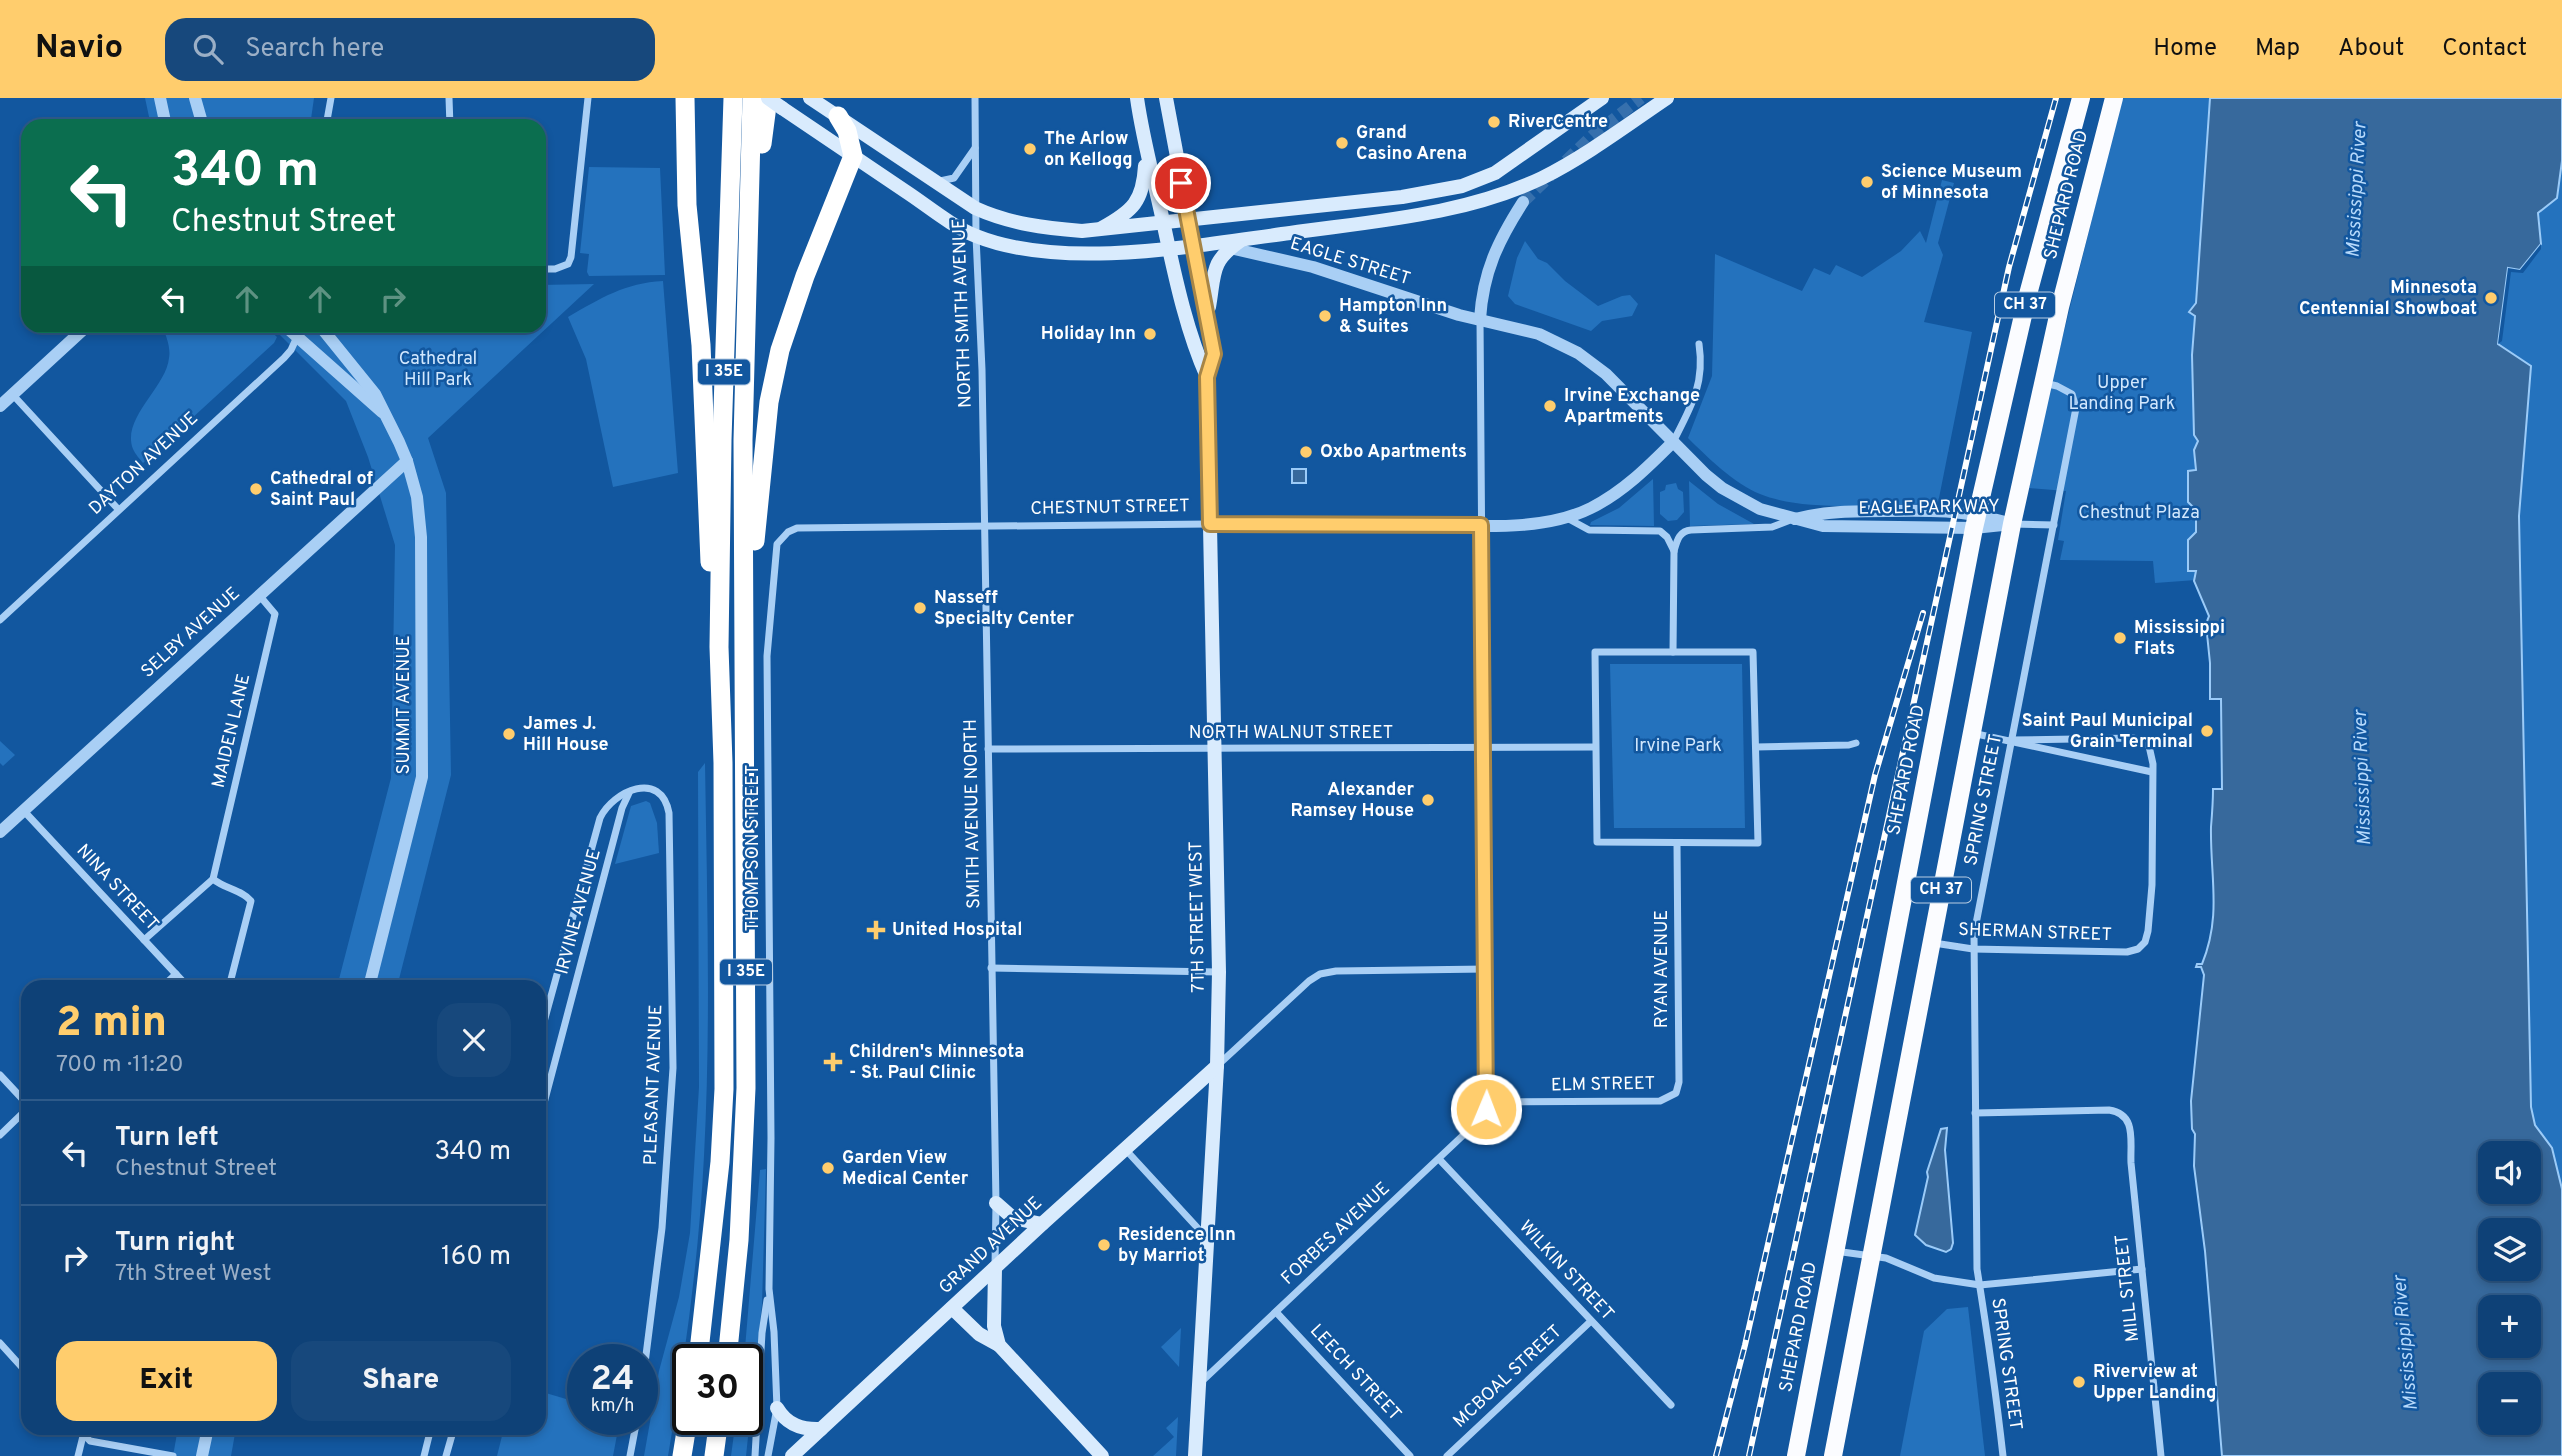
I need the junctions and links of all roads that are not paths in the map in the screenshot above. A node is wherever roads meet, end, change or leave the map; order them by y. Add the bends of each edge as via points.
1 (160, 98) edge
2 (195, 98) edge
3 (331, 98) edge
4 (449, 98) edge
5 (587, 98) edge
6 (685, 98) edge
7 (733, 98) edge
8 (752, 98) edge
9 (810, 98) edge
10 (975, 98) edge
11 (1137, 98) edge
12 (1166, 98) edge
13 (1602, 98) edge
14 (1667, 98) edge
15 (2081, 98) edge
16 (2114, 98) edge
17 (773, 101) edge
18 (838, 116) junction
19 (164, 119) edge
20 (201, 119) edge
21 (327, 119) edge
22 (450, 119) edge
23 (975, 148) junction
24 (1146, 151) junction
25 (853, 156) junction
26 (934, 182) junction
27 (1523, 202) tunnel mouth
28 (975, 208) junction
29 (1188, 219) junction
30 (1163, 222) junction
31 (1098, 230) junction
32 (976, 236) junction
33 (1243, 239) junction
34 (749, 243) junction
35 (1208, 243) junction
36 (1193, 245) junction
37 (1230, 248) junction
38 (1169, 249) junction
39 (546, 270) edge
40 (1207, 315) junction
41 (1480, 319) junction
42 (79, 333) edge
43 (299, 333) edge
44 (302, 333) edge
45 (326, 333) edge
46 (1699, 344) dead end
47 (1207, 377) junction
48 (2043, 383) junction
49 (13, 395) junction
50 (0, 406) edge
51 (382, 412) junction
52 (1673, 442) junction
53 (407, 461) junction
54 (118, 509) junction
55 (1566, 518) junction
56 (1794, 519) junction
57 (1976, 521) junction
58 (1210, 524) junction
59 (2012, 524) junction
60 (1481, 525) junction
61 (2054, 525) junction
62 (983, 527) junction
63 (783, 537) joint
64 (1674, 551) junction
65 (744, 583) junction
66 (259, 595) junction
67 (0, 620) edge
68 (719, 647) junction
69 (1673, 652) junction
70 (1971, 733) junction
71 (2011, 740) junction
72 (1856, 743) dead end
73 (1595, 747) junction
74 (1756, 747) junction
75 (1483, 748) junction
76 (988, 749) junction
77 (1214, 750) junction
78 (2152, 772) junction
79 (629, 792) junction
80 (23, 810) junction
81 (0, 832) edge
82 (1677, 844) junction
83 (213, 879) junction
84 (144, 940) junction
85 (1931, 942) junction
86 (1973, 949) junction
87 (992, 968) junction
88 (1486, 969) junction
89 (1219, 972) junction
90 (176, 974) junction
91 (170, 980) edge
92 (182, 980) edge
93 (231, 980) edge
94 (371, 980) edge
95 (546, 1014) edge
96 (1217, 1066) junction
97 (0, 1075) edge
98 (1676, 1093) joint
99 (546, 1096) edge
100 (21, 1099) edge
101 (1488, 1102) junction
102 (1975, 1113) junction
103 (21, 1114) edge
104 (0, 1135) edge
105 (1125, 1149) junction
106 (1439, 1159) junction
107 (996, 1203) junction
108 (1042, 1224) junction
109 (1207, 1238) junction
110 (1835, 1251) junction
111 (1870, 1255) junction
112 (995, 1268) junction
113 (2142, 1269) junction
114 (1980, 1285) junction
115 (769, 1289) junction
116 (953, 1308) junction
117 (1276, 1312) junction
118 (1591, 1321) junction
119 (0, 1343) edge
120 (647, 1344) edge
121 (700, 1344) edge
122 (729, 1344) edge
123 (999, 1345) junction
124 (21, 1366) edge
125 (1199, 1385) junction
126 (1671, 1405) dead end
127 (776, 1408) junction
128 (821, 1429) junction
129 (81, 1435) edge
130 (86, 1435) edge
131 (206, 1435) edge
132 (429, 1435) edge
133 (452, 1435) edge
134 (634, 1435) edge
135 (685, 1435) edge
136 (717, 1435) edge
137 (78, 1456) edge
138 (173, 1456) edge
139 (202, 1456) edge
140 (424, 1456) edge
141 (446, 1456) edge
142 (630, 1456) edge
143 (682, 1456) edge
144 (714, 1456) edge
145 (755, 1456) edge
146 (768, 1456) edge
147 (792, 1456) edge
148 (1102, 1456) edge
149 (1195, 1456) edge
150 (1410, 1456) edge
151 (1447, 1456) edge
152 (1796, 1456) edge
153 (1833, 1456) edge
154 (2003, 1456) edge
155 (2161, 1456) edge

1 - 19 street
2 - 20 street
3 - 21 street
4 - 22 street
5 - 39 street via 572,250 568,264
6 - 68 highway via 687,205 701,345 707,539
7 - 68 highway, I 35E
8 - 34 highway, I 35E
9 - 18 main road
10 - 23 street, NORTH SMITH AVENUE
11 - 24 main road, 7TH STREET WEST
12 - 29 main road, 7TH STREET WEST
13 - 29 main road via 1495,173 1462,186 1402,197
14 - 33 main road via 1542,178 1493,197 1429,213
15 - 57 highway, SHEPARD ROAD / CH 37 via 2030,285
16 - 48 highway, SHEPARD ROAD / CH 37
17 - 25 main road
17 - 34 highway
18 - 25 highway
18 - 26 main road
23 - 26 street via 954,178
23 - 28 street, NORTH SMITH AVENUE
24 - 30 main road, 7TH STREET WEST
24 - 31 main road via 1144,183 1137,202
25 - 32 main road
25 - 65 highway via 780,350 769,402 755,542
26 - 28 main road
27 - 41 street via 1492,256
28 - 31 main road via 1038,228
28 - 32 street, NORTH SMITH AVENUE
29 - 30 main road
29 - 36 main road, 7TH STREET WEST
30 - 31 main road
30 - 38 main road, 7TH STREET WEST
32 - 38 main road via 1049,252
32 - 62 street, NORTH SMITH AVENUE
33 - 35 main road
33 - 37 main road
34 - 65 highway, I 35E
35 - 36 main road
35 - 37 street, EAGLE STREET
36 - 38 main road
36 - 40 main road, 7TH STREET WEST
37 - 40 main road via 1217,261
37 - 41 street, EAGLE STREET via 1313,267
38 - 47 main road, 7TH STREET WEST
40 - 47 main road, 7TH STREET WEST via 1214,354
41 - 52 street, EAGLE PARKWAY via 1539,334 1578,353 1606,374
41 - 60 street
42 - 49 street
43 - 54 street, DAYTON AVENUE via 282,359
44 - 51 street
45 - 51 street, SUMMIT AVENUE via 375,394
46 - 52 street, CHESTNUT STREET via 1698,391
47 - 58 main road, 7TH STREET WEST
48 - 59 highway, SHEPARD ROAD / CH 37
48 - 61 street, SPRING STREET via 2067,390 2076,401
49 - 50 street
49 - 54 street
51 - 53 street, SUMMIT AVENUE
52 - 55 street, CHESTNUT STREET via 1623,489
52 - 56 street, EAGLE PARKWAY via 1722,488 1760,509
53 - 66 street, SELBY AVENUE
53 - 94 street, SUMMIT AVENUE via 421,537 422,777
54 - 67 street, DAYTON AVENUE
55 - 60 street, CHESTNUT STREET
55 - 64 street, CHESTNUT STREET via 1589,530 1660,531
56 - 57 street, EAGLE PARKWAY via 1824,511 1948,510
56 - 64 street via 1772,527 1686,531
57 - 59 street, EAGLE PARKWAY
57 - 110 highway, SHEPARD ROAD / CH 37
58 - 60 street, CHESTNUT STREET
58 - 62 street, CHESTNUT STREET
58 - 77 main road, 7TH STREET WEST
59 - 61 street
59 - 70 highway, SHEPARD ROAD / CH 37
60 - 75 street
61 - 71 street, SPRING STREET
62 - 63 street, CHESTNUT STREET via 797,528
62 - 76 street, SMITH AVENUE NORTH
63 - 115 street, THOMPSON STREET via 775,552 766,656
64 - 69 street
65 - 122 highway, I 35E via 745,1113
66 - 80 street, SELBY AVENUE
66 - 83 street, MAIDEN LANE via 275,614
68 - 121 highway, I 35E via 724,1089
69 - 73 street via 1595,652
69 - 74 street via 1753,652
70 - 71 street
70 - 85 highway, SHEPARD ROAD / CH 37
71 - 78 street
71 - 78 street via 2134,738 2152,752
71 - 86 street, SPRING STREET
72 - 74 street
73 - 75 street, NORTH WALNUT STREET
73 - 82 street via 1597,842
74 - 82 street via 1758,843
75 - 77 street, NORTH WALNUT STREET
75 - 88 street
76 - 77 street, NORTH WALNUT STREET
76 - 87 street, SMITH AVENUE NORTH
77 - 89 main road, 7TH STREET WEST
78 - 86 street, SHERMAN STREET via 2152,885 2148,931 2138,949
79 - 95 street, IRVINE AVENUE via 609,804 596,826
79 - 99 street, IRVINE AVENUE
79 - 120 street, PLEASANT AVENUE via 654,789 665,798 670,813 673,1068 662,1228
80 - 81 street, SELBY AVENUE
80 - 84 street, NINA STREET
82 - 98 street, RYAN AVENUE
83 - 84 street
83 - 93 street via 251,901
84 - 90 street, NINA STREET
85 - 86 street, SHERMAN STREET
85 - 111 highway, SHEPARD ROAD / CH 37
86 - 102 street, SPRING STREET
87 - 89 street
87 - 107 street, SMITH AVENUE NORTH
88 - 96 street via 1320,974
88 - 101 street
89 - 96 main road, 7TH STREET WEST
90 - 91 street
90 - 92 street, NINA STREET
96 - 105 main road, GRAND AVENUE
96 - 109 main road, 7TH STREET WEST
97 - 100 street
98 - 101 street, ELM STREET via 1660,1101
101 - 106 street, FORBES AVENUE via 1480,1119
102 - 113 street, MILL STREET via 2109,1110 2127,1118
102 - 114 street, SPRING STREET
103 - 104 street
105 - 108 main road, GRAND AVENUE
105 - 109 street
106 - 117 street, FORBES AVENUE
106 - 118 street, WILKIN STREET
107 - 108 main road via 1013,1217
107 - 112 street, SMITH AVENUE NORTH
108 - 112 main road, GRAND AVENUE
109 - 125 main road, 7TH STREET WEST
110 - 111 street
110 - 152 highway, SHEPARD ROAD / CH 37
111 - 114 street via 1934,1278
111 - 153 highway, SHEPARD ROAD / CH 37
112 - 116 main road, GRAND AVENUE
112 - 123 main road via 994,1326
113 - 114 street
113 - 155 street, MILL STREET
114 - 154 street, SPRING STREET
115 - 127 street, THOMPSON STREET
115 - 145 street, THOMPSON STREET
116 - 123 main road via 979,1334
116 - 128 main road, GRAND AVENUE
117 - 125 street, FORBES AVENUE
117 - 150 street, LEECH STREET
118 - 126 street, WILKIN STREET
118 - 151 street, MCBOAL STREET
119 - 124 street
123 - 148 main road
125 - 149 main road, 7TH STREET WEST
127 - 128 main road via 796,1426
127 - 146 street, THOMPSON STREET
128 - 147 main road, GRAND AVENUE
129 - 137 street
130 - 138 street via 90,1441
131 - 139 street
132 - 140 street
133 - 141 street
134 - 142 street
135 - 143 highway
136 - 144 highway

